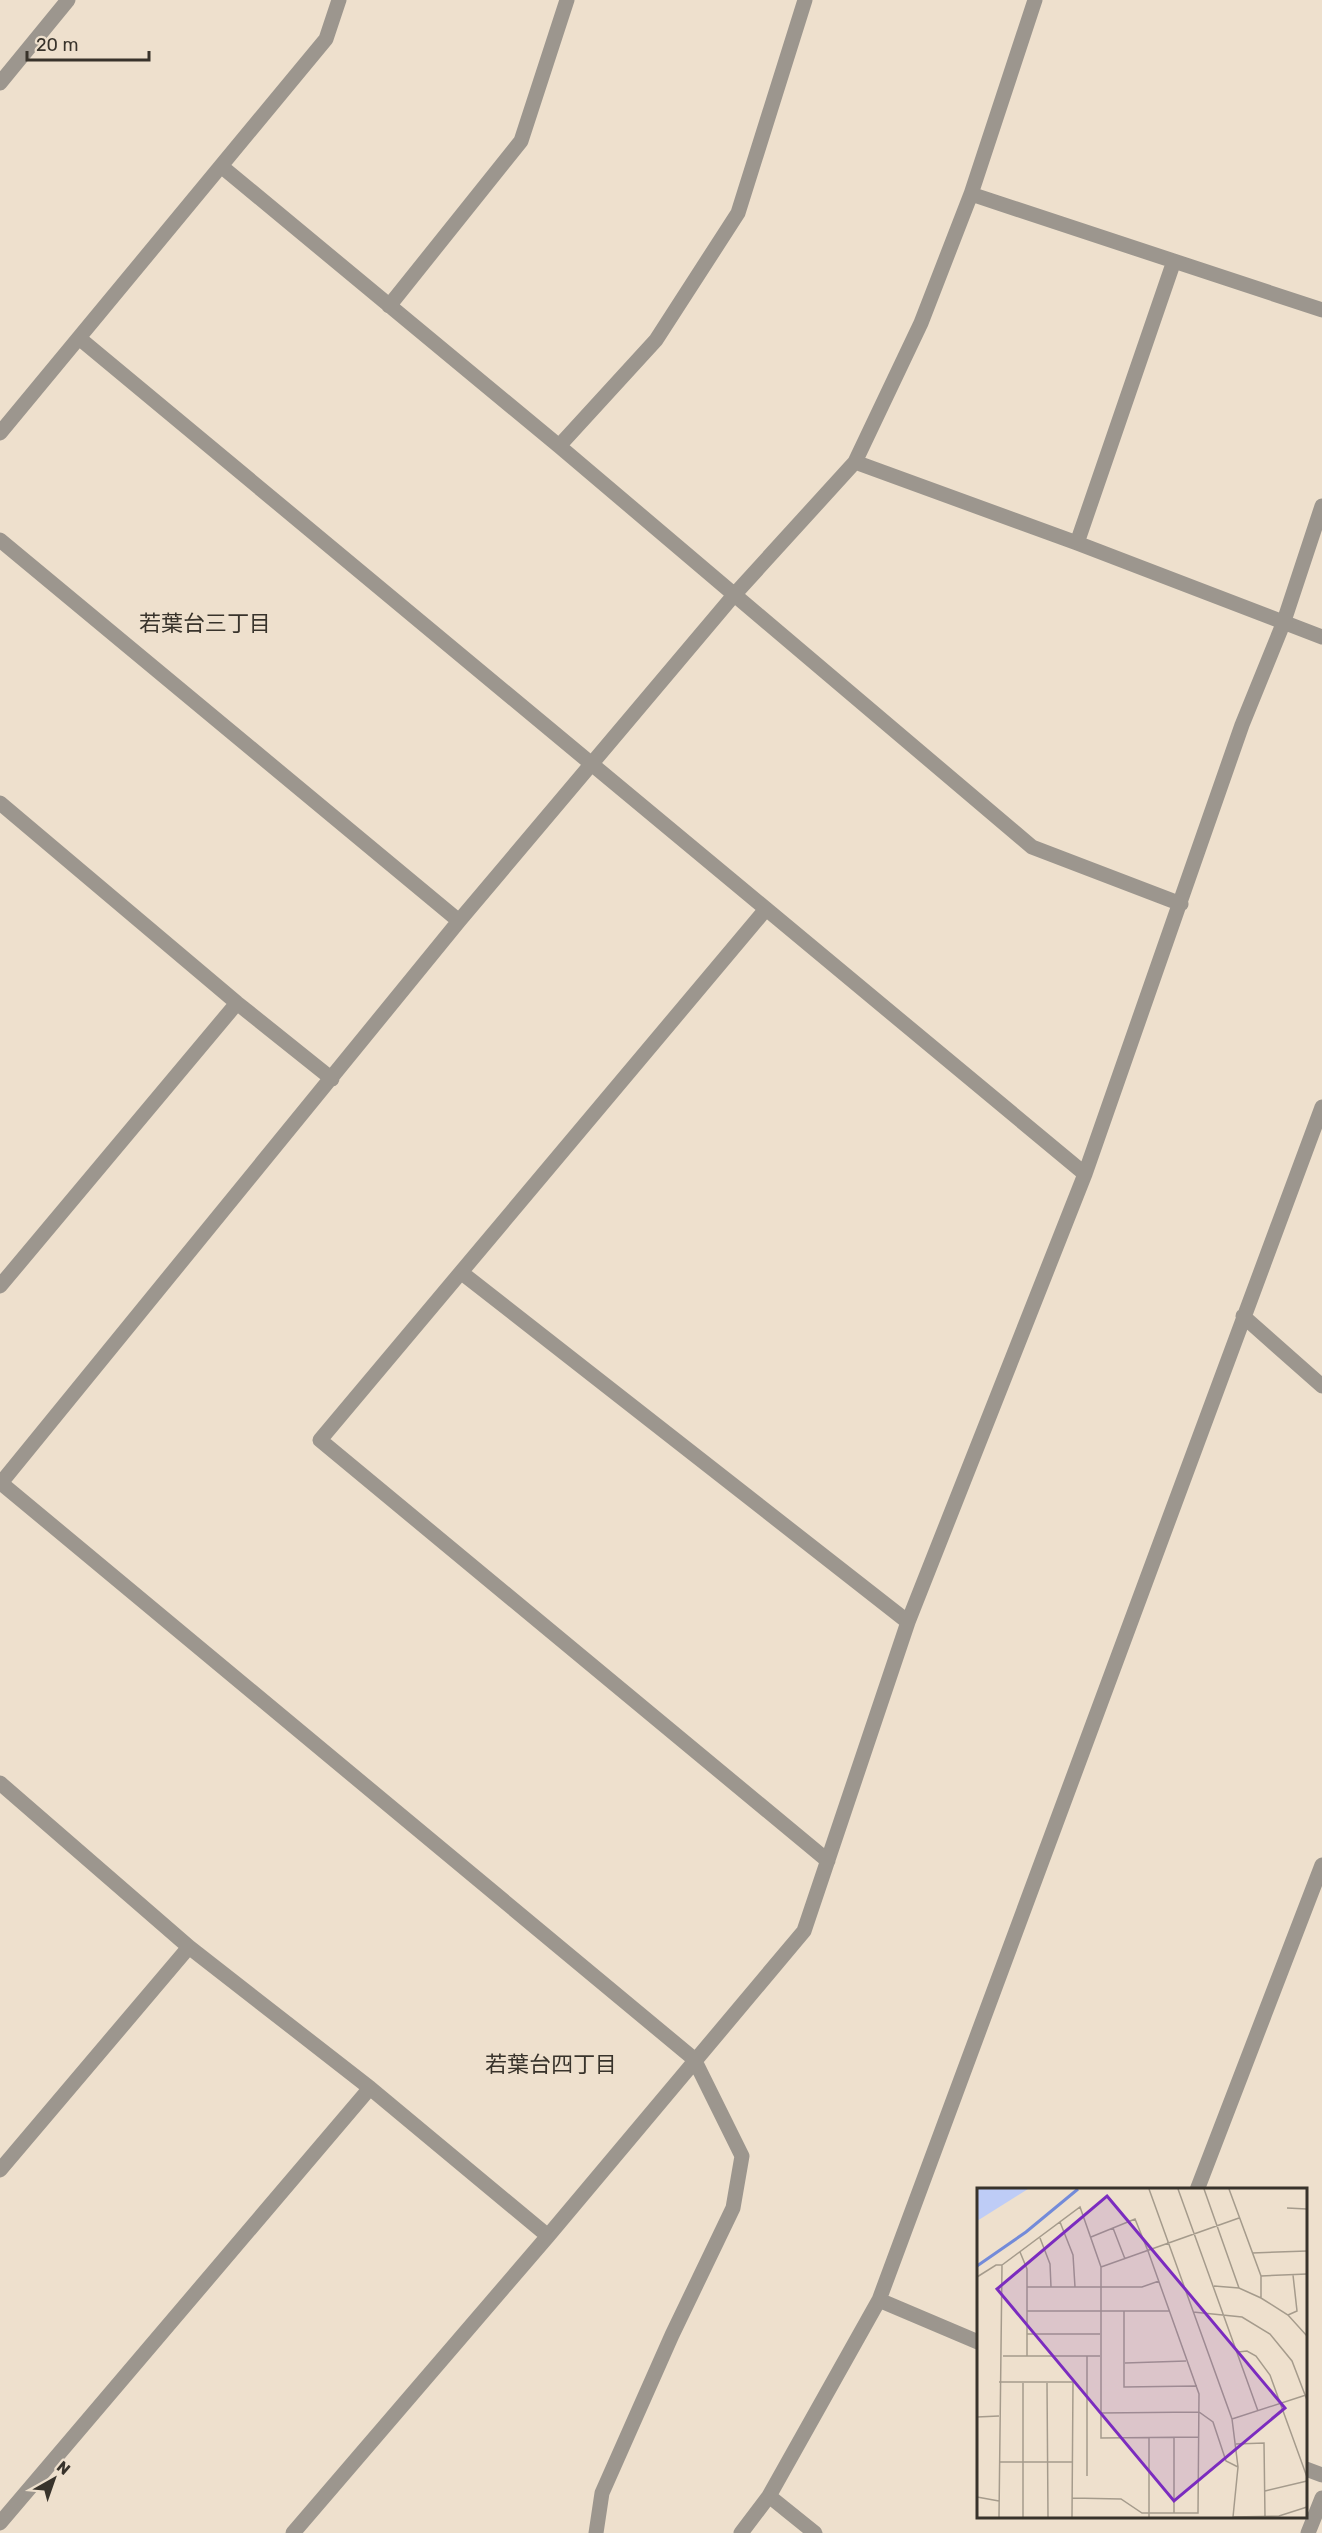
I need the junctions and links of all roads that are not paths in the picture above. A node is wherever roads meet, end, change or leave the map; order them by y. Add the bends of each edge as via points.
1 (68, 0) edge
2 (339, 0) edge
3 (567, 0) edge
4 (805, 0) edge
5 (1035, 0) edge
6 (0, 83) edge
7 (221, 166) junction
8 (971, 194) junction
9 (1174, 261) junction
10 (389, 306) junction
11 (1322, 310) edge
12 (79, 338) junction
13 (0, 433) edge
14 (559, 446) junction
15 (855, 462) junction
16 (1322, 506) edge
17 (0, 540) edge
18 (1077, 543) junction
19 (734, 595) junction
20 (1283, 624) junction
21 (1322, 637) edge
22 (591, 763) junction
23 (0, 803) edge
24 (1181, 904) junction
25 (766, 909) junction
26 (459, 921) junction
27 (237, 1003) junction
28 (332, 1079) junction
29 (1322, 1107) edge
30 (1085, 1174) junction
31 (462, 1273) junction
32 (0, 1286) edge
33 (1243, 1316) junction
34 (1322, 1386) edge
35 (1, 1484) edge
36 (908, 1622) junction
37 (0, 1783) edge
38 (828, 1861) junction
39 (1322, 1868) edge
40 (189, 1947) junction
41 (694, 2059) junction
42 (370, 2088) junction
43 (0, 2170) edge
44 (1198, 2188) edge
45 (548, 2236) junction
46 (879, 2300) junction
47 (977, 2342) edge
48 (1307, 2470) edge
49 (1322, 2475) edge
50 (769, 2496) junction
51 (1322, 2498) edge
52 (0, 2523) edge
53 (292, 2533) edge
54 (596, 2533) edge
55 (741, 2533) edge
56 (815, 2533) edge
57 (1308, 2533) edge

1 - 6 street
2 - 7 street via 326,39
3 - 10 street via 521,141
4 - 14 street via 738,213 656,340
5 - 8 street
7 - 10 street
7 - 12 street
8 - 9 street
8 - 15 street via 921,322
9 - 11 street
9 - 18 street
10 - 14 street
12 - 13 street
12 - 22 street
14 - 19 street
15 - 18 street
15 - 19 street
16 - 20 street
17 - 26 street
18 - 20 street
19 - 22 street
19 - 24 street via 1032,847
20 - 21 street
20 - 24 street via 1242,725
22 - 25 street
22 - 26 street
23 - 27 street
24 - 30 street
25 - 30 street
25 - 31 street
26 - 28 street
27 - 28 street
27 - 32 street
28 - 35 street
29 - 33 street
30 - 36 street
31 - 36 street
31 - 38 street via 320,1440
33 - 34 street
33 - 46 street
35 - 41 street
36 - 38 street
37 - 40 street
38 - 41 street via 804,1931
39 - 44 street
40 - 42 street
40 - 43 street
41 - 45 street
41 - 54 street via 742,2156 733,2208 602,2493
42 - 45 street
42 - 52 street
45 - 53 street
46 - 47 street
46 - 50 street
48 - 49 street
50 - 55 street
50 - 56 street
51 - 57 street

